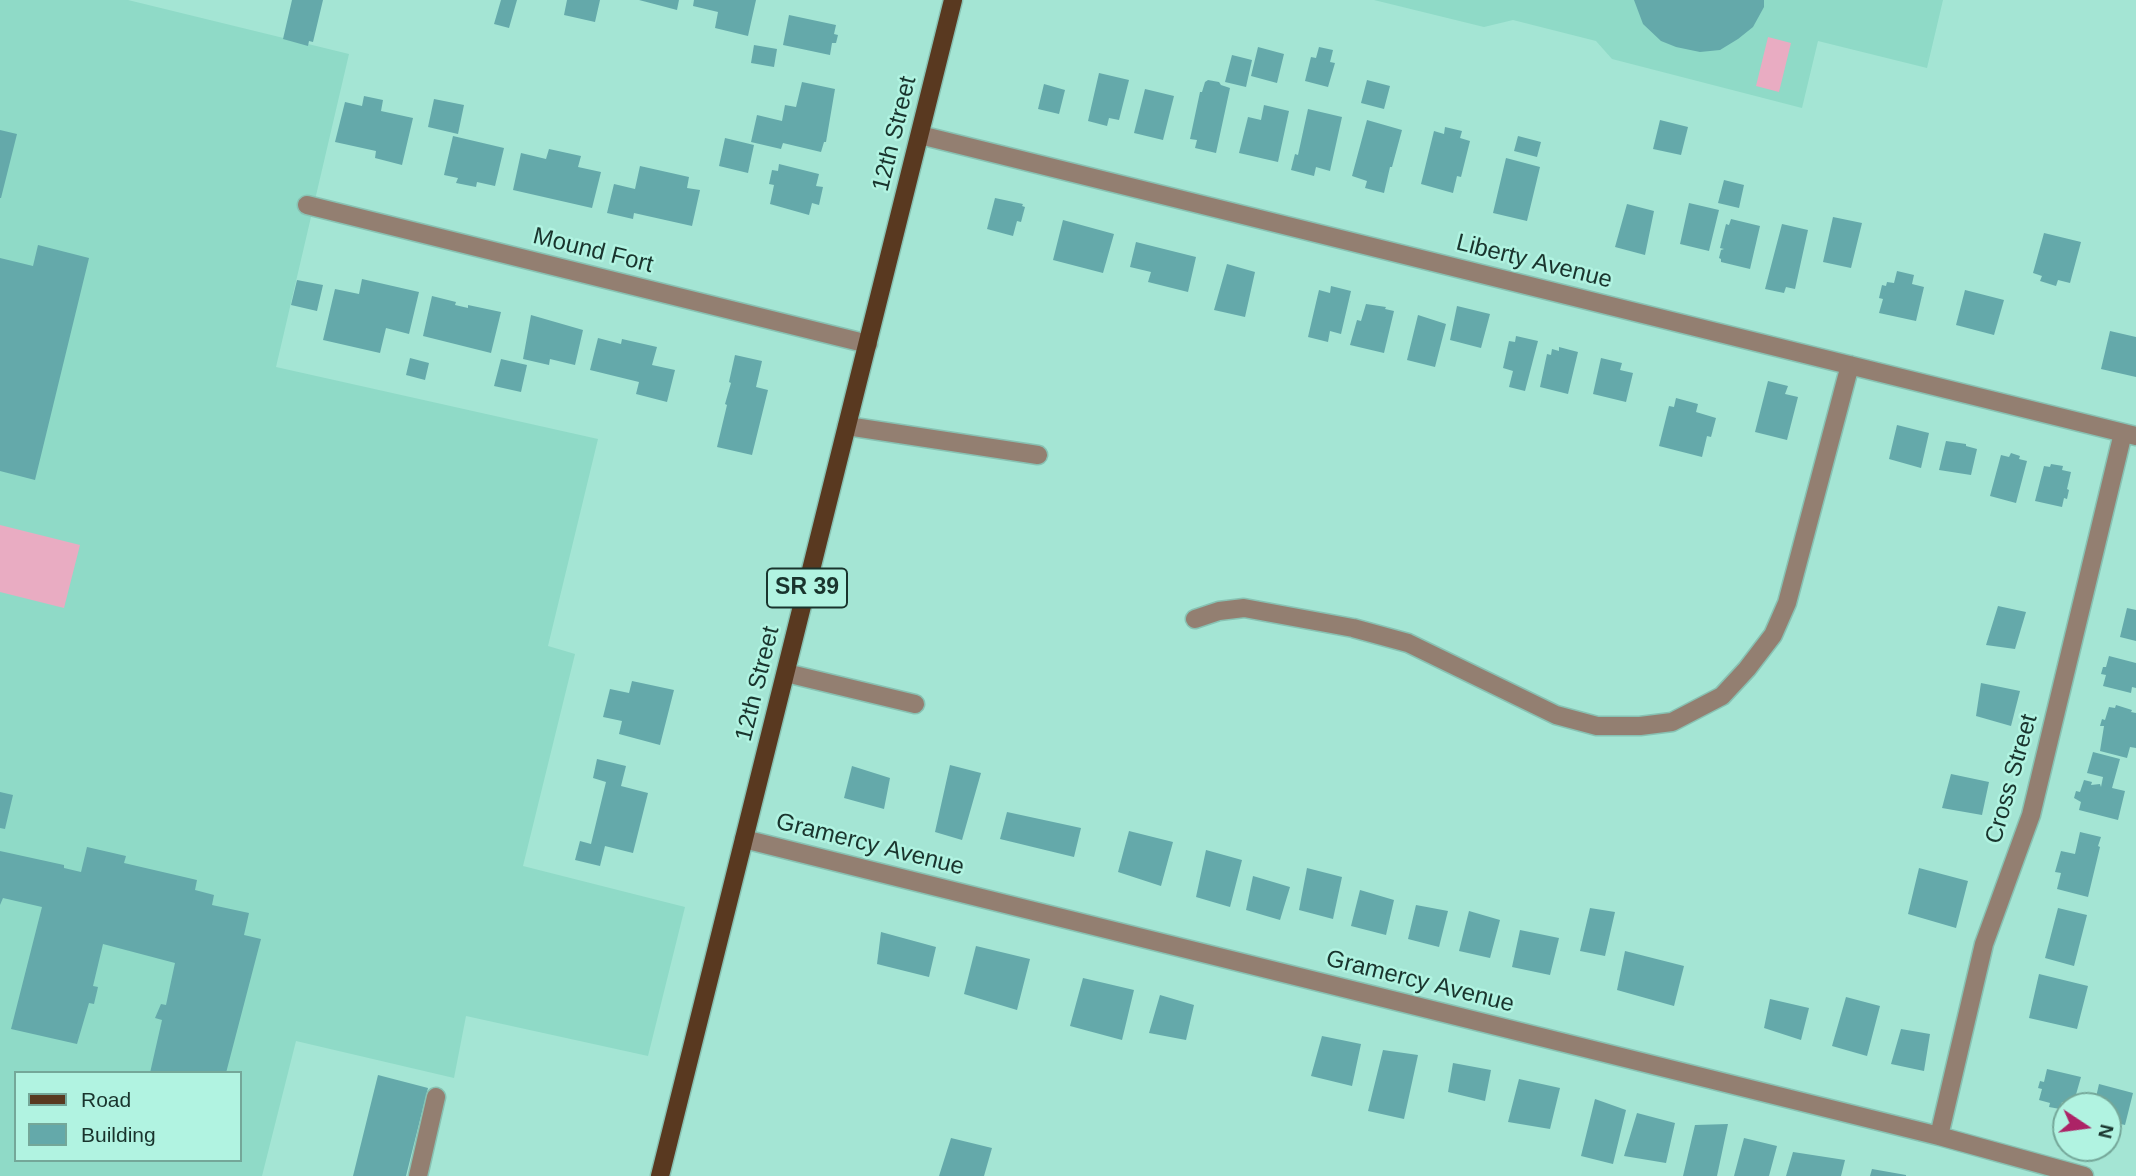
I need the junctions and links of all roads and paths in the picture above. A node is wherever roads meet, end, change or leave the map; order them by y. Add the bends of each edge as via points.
1 (953, 0) edge
2 (920, 135) junction
3 (307, 205) dead end
4 (867, 344) junction
5 (1850, 365) junction
6 (847, 426) junction
7 (2130, 435) edge
8 (1038, 455) dead end
9 (1195, 619) dead end
10 (786, 673) junction
11 (915, 704) dead end
12 (744, 839) junction
13 (436, 1097) dead end
14 (1939, 1136) junction
15 (418, 1176) edge
16 (660, 1176) edge
17 (2084, 1176) edge

1 - 2 main road, 12th Street / SR 39
2 - 4 main road, 12th Street / SR 39
2 - 5 street, Liberty Avenue
3 - 4 street, Mound Fort
4 - 6 main road, 12th Street / SR 39
5 - 7 street, Liberty Avenue
5 - 9 street via 1787,603 1773,635 1722,696 1672,722 1597,726 1556,716 1408,643 1294,615 1244,608
6 - 8 street
6 - 10 main road, 12th Street / SR 39
7 - 14 street, Cross Street via 2031,815 1984,944
10 - 11 street
10 - 12 main road, 12th Street / SR 39
12 - 14 street, Gramercy Avenue
12 - 16 main road, 12th Street / SR 39
13 - 15 street
14 - 17 street, Gramercy Avenue

